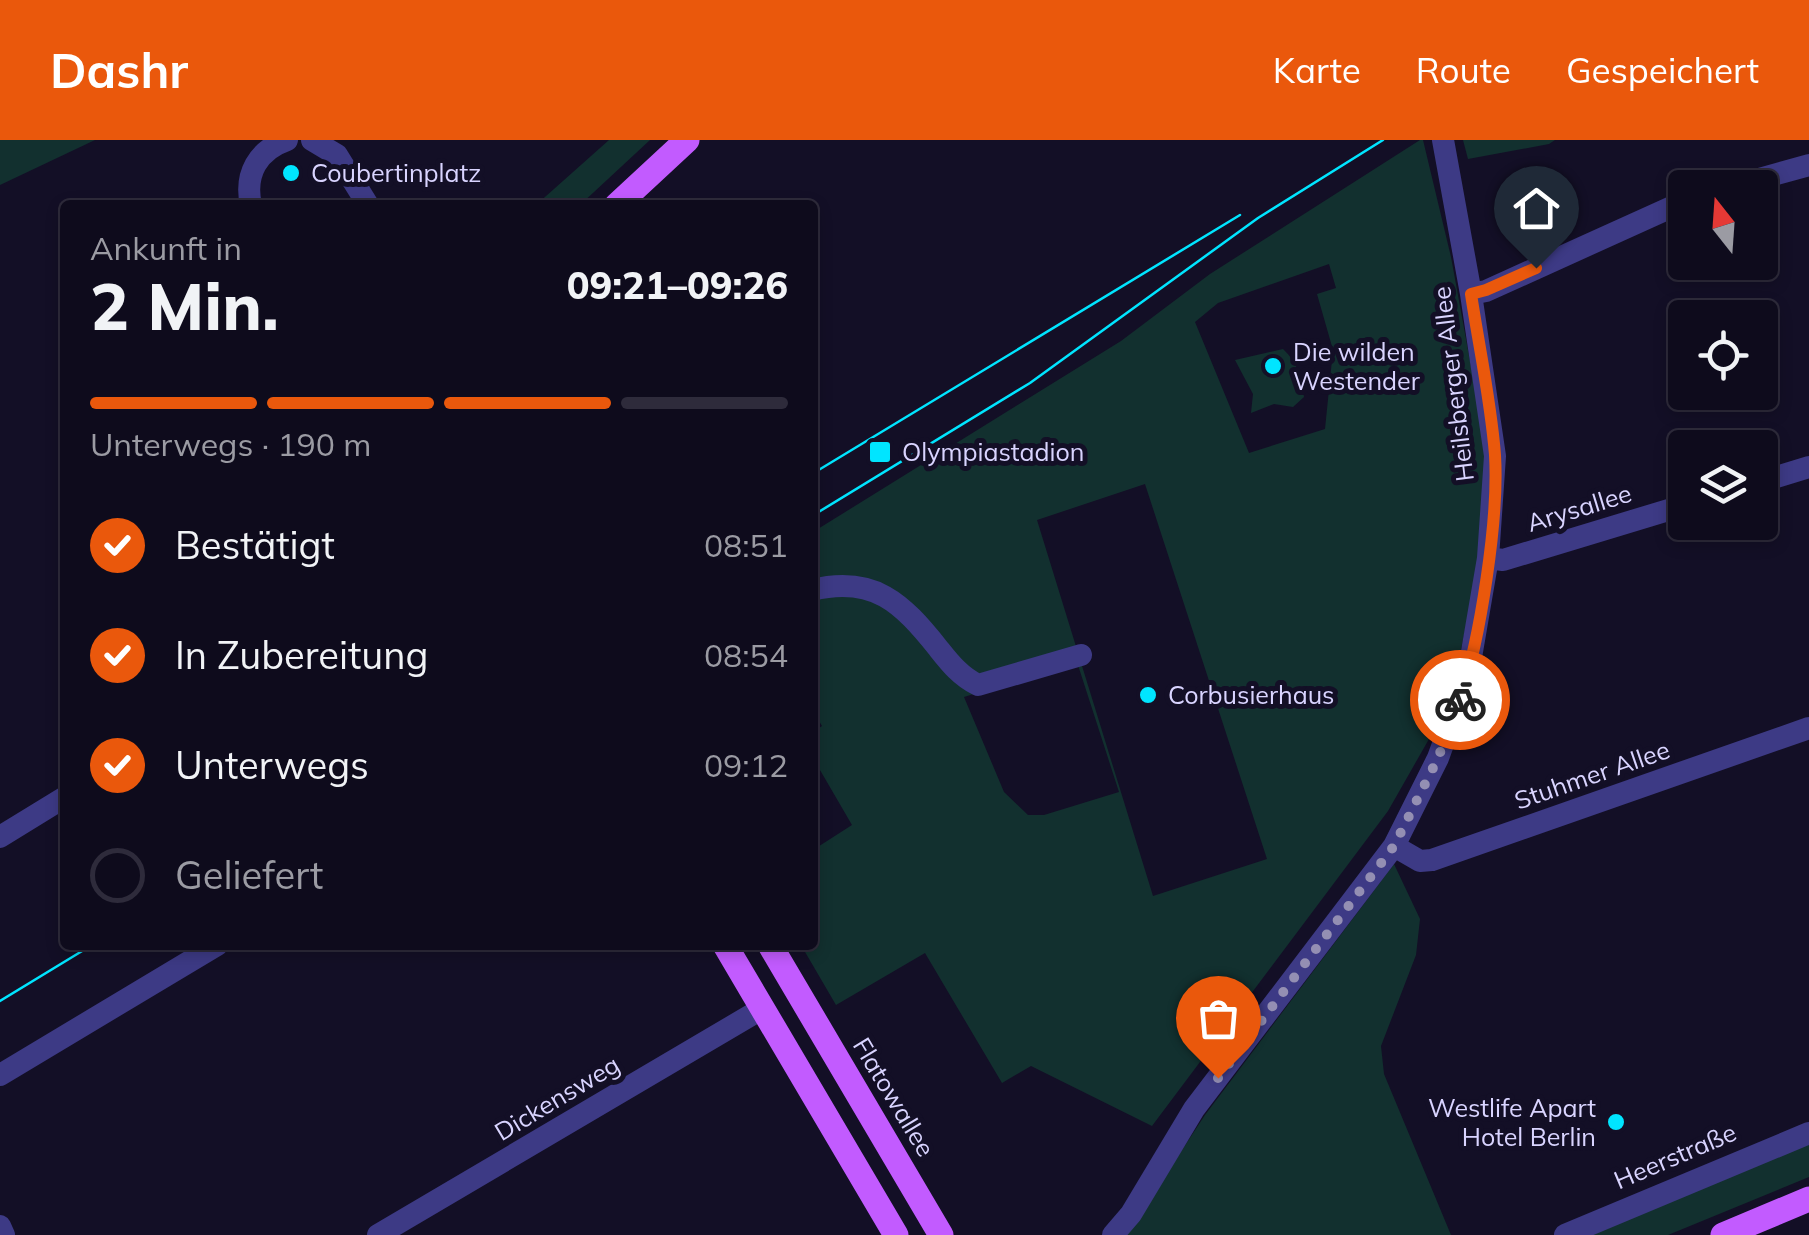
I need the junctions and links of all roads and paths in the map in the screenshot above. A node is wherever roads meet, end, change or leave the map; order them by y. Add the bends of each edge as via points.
1 (288, 140) edge
2 (312, 140) edge
3 (688, 140) edge
4 (1443, 140) edge
5 (1809, 165) edge
6 (1778, 174) edge
7 (250, 200) edge
8 (365, 200) edge
9 (622, 200) edge
10 (1668, 209) edge
11 (1471, 294) junction
12 (1809, 467) edge
13 (1778, 476) edge
14 (1668, 510) edge
15 (1488, 558) junction
16 (818, 589) edge
17 (1081, 655) dead end
18 (1809, 728) edge
19 (60, 799) edge
20 (0, 837) edge
21 (1394, 846) junction
22 (209, 950) edge
23 (729, 950) edge
24 (773, 950) edge
25 (795, 989) junction
26 (763, 1008) junction
27 (0, 1075) edge
28 (1809, 1133) edge
29 (1809, 1199) edge
30 (0, 1226) edge
31 (4, 1235) edge
32 (378, 1235) edge
33 (896, 1235) edge
34 (941, 1235) edge
35 (1113, 1235) edge
36 (1565, 1235) edge
37 (1724, 1235) edge

1 - 7 street via 254,165
2 - 8 street via 337,155
3 - 9 main road
4 - 11 street, Heilsberger Allee
5 - 6 street
10 - 11 street
11 - 15 street, Heilsberger Allee via 1495,456
12 - 13 street
14 - 15 street, Arysallee via 1503,560
15 - 21 street, Heilsberger Allee via 1468,675 1438,758
16 - 17 street via 847,585 890,597 978,685
18 - 21 street, Stuhmer Allee via 1432,860 1420,861
19 - 20 street
21 - 35 street, Heilsberger Allee via 1194,1108
22 - 27 street
23 - 26 main road
24 - 25 main road, Flatowallee
25 - 26 main road
25 - 34 main road, Flatowallee
26 - 32 street, Dickensweg
26 - 33 main road
28 - 36 street, Heerstraße
29 - 37 main road
30 - 31 street

